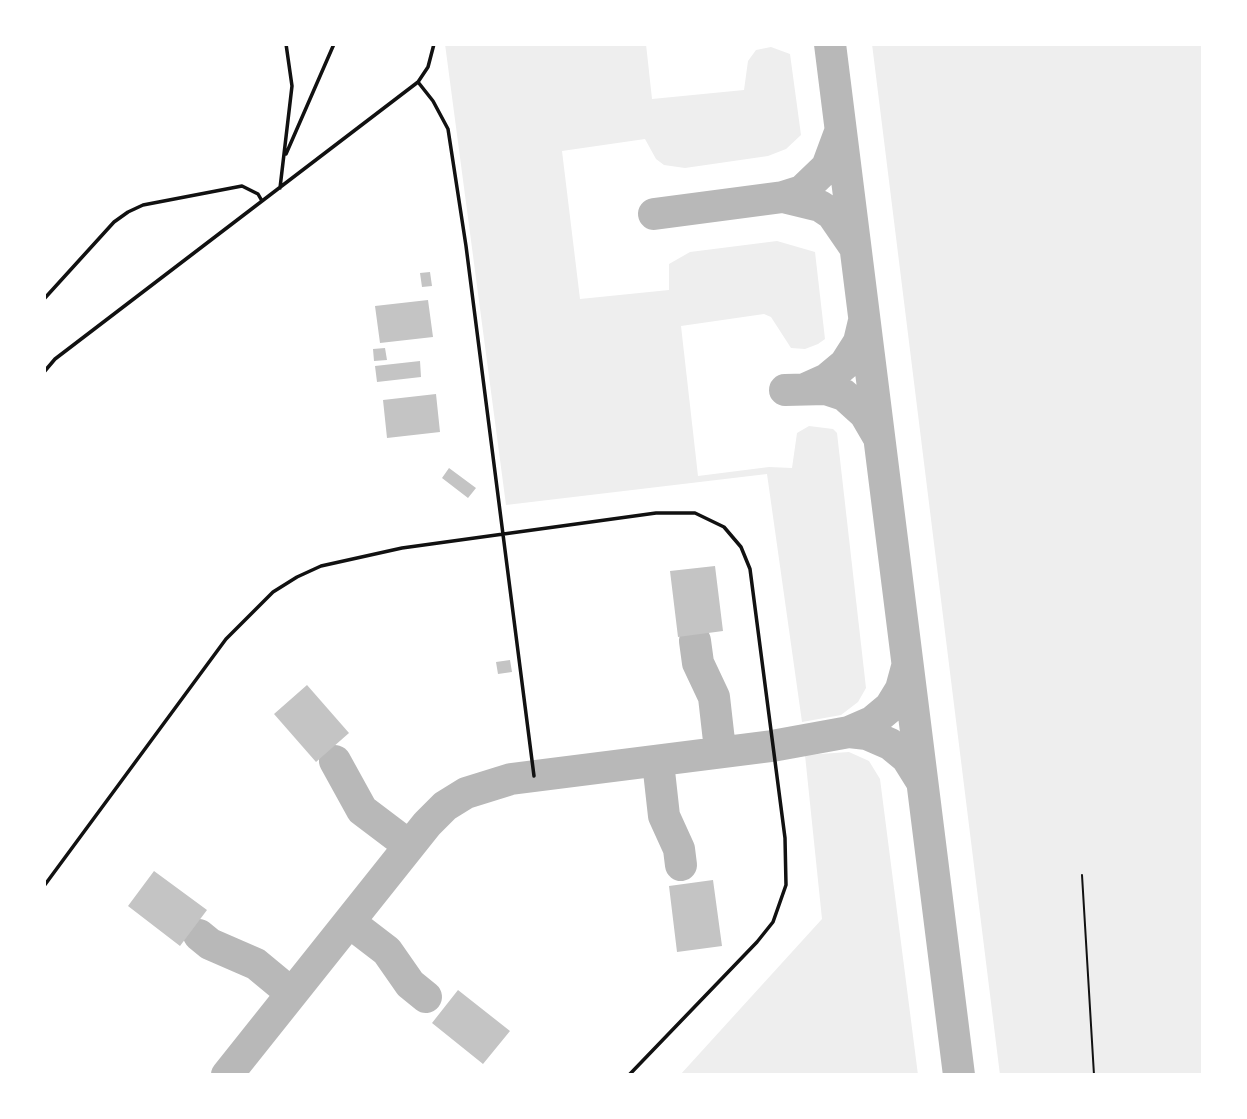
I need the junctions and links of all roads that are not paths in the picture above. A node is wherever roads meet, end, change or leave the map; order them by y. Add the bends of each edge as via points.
1 (286, 44) edge
2 (334, 44) edge
3 (434, 44) edge
4 (418, 82) junction
5 (283, 159) junction
6 (280, 188) junction
7 (262, 201) junction
8 (44, 299) edge
9 (44, 372) edge
10 (503, 534) junction
11 (534, 776) dead end
12 (44, 886) edge
13 (629, 1075) edge

1 - 5 lane via 292,86
2 - 5 lane
3 - 4 lane
4 - 6 lane
4 - 10 lane via 448,129
5 - 6 lane
6 - 7 lane
7 - 8 lane via 242,186 128,212
7 - 9 lane
10 - 11 lane
10 - 12 lane via 362,555 321,566 273,592 226,639
10 - 13 lane via 656,513 695,513 724,527 741,547 750,569 785,838 784,895 773,922 757,942

